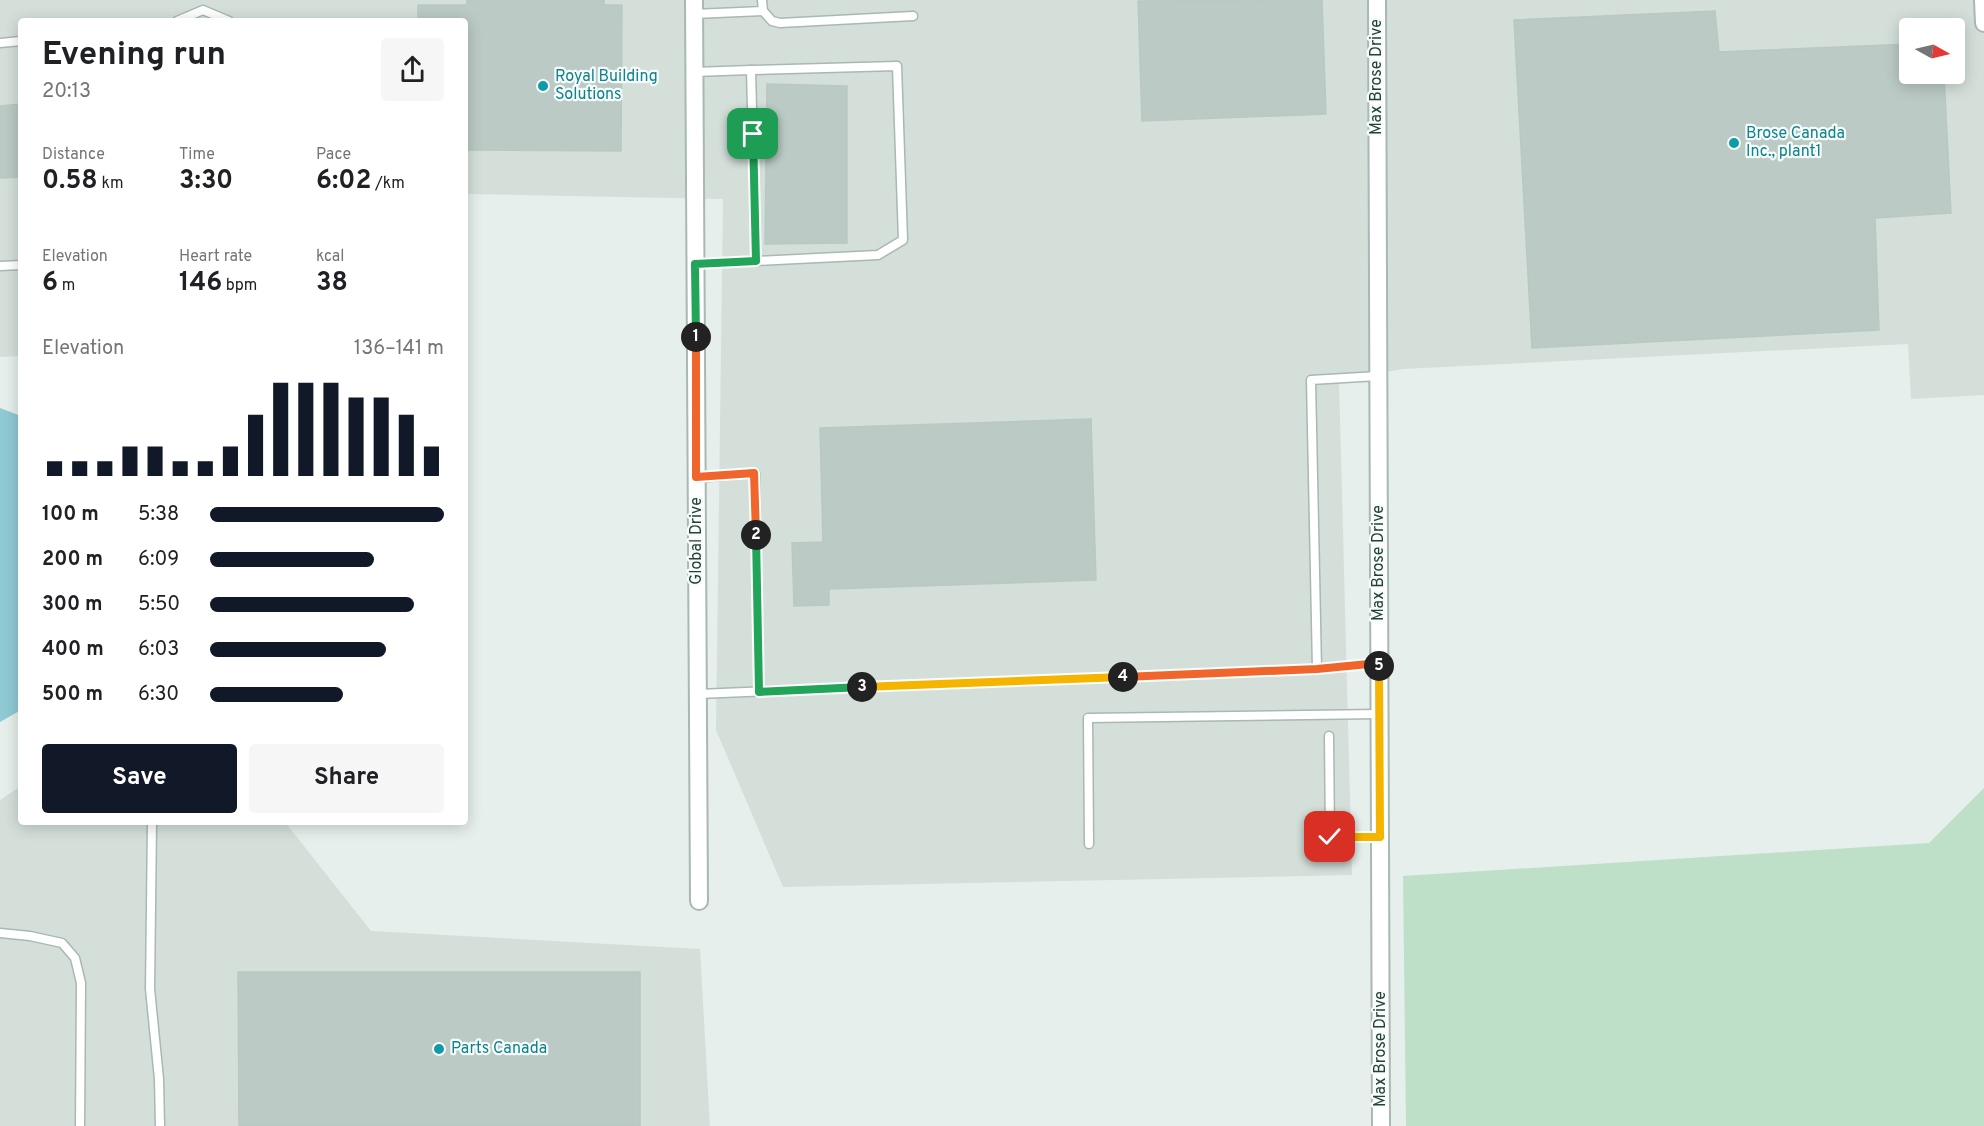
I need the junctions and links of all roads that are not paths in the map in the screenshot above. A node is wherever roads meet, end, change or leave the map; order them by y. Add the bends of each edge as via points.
1 (202, 0) edge
2 (762, 0) edge
3 (1377, 0) edge
4 (1983, 0) edge
5 (694, 7) edge
6 (203, 10) junction
7 (763, 11) junction
8 (913, 16) dead end
9 (184, 18) edge
10 (223, 18) edge
11 (1984, 23) edge
12 (18, 41) edge
13 (0, 43) edge
14 (751, 70) junction
15 (694, 72) junction
16 (756, 261) junction
17 (695, 264) junction
18 (18, 265) edge
19 (0, 266) edge
20 (1378, 376) junction
21 (696, 477) junction
22 (1379, 663) junction
23 (1317, 669) junction
24 (759, 692) junction
25 (698, 694) junction
26 (1379, 714) junction
27 (1329, 736) dead end
28 (152, 825) edge
29 (1380, 837) junction
30 (1089, 844) dead end
31 (699, 901) dead end
32 (0, 933) edge
33 (80, 1126) edge
34 (160, 1126) edge
35 (1381, 1126) edge

1 - 6 lane
2 - 7 lane
3 - 20 street, Max Brose Drive
4 - 11 street
5 - 7 lane
5 - 15 street, Global Drive
6 - 9 lane
6 - 10 lane
7 - 8 lane via 780,23
12 - 13 lane
14 - 15 lane
14 - 16 lane
14 - 16 lane via 897,66 903,240 878,255
15 - 17 street, Global Drive
16 - 17 lane
17 - 21 street, Global Drive
18 - 19 lane
20 - 22 street, Max Brose Drive
20 - 23 lane via 1311,380
21 - 24 lane via 754,473
21 - 25 street, Global Drive
22 - 23 lane
22 - 26 street, Max Brose Drive
23 - 24 lane
24 - 25 lane
25 - 31 street, Global Drive
26 - 29 street, Max Brose Drive
26 - 30 lane via 1089,718
27 - 29 lane via 1330,837
28 - 34 lane via 150,989
29 - 35 street, Max Brose Drive
32 - 33 lane via 62,943 75,958 81,983

